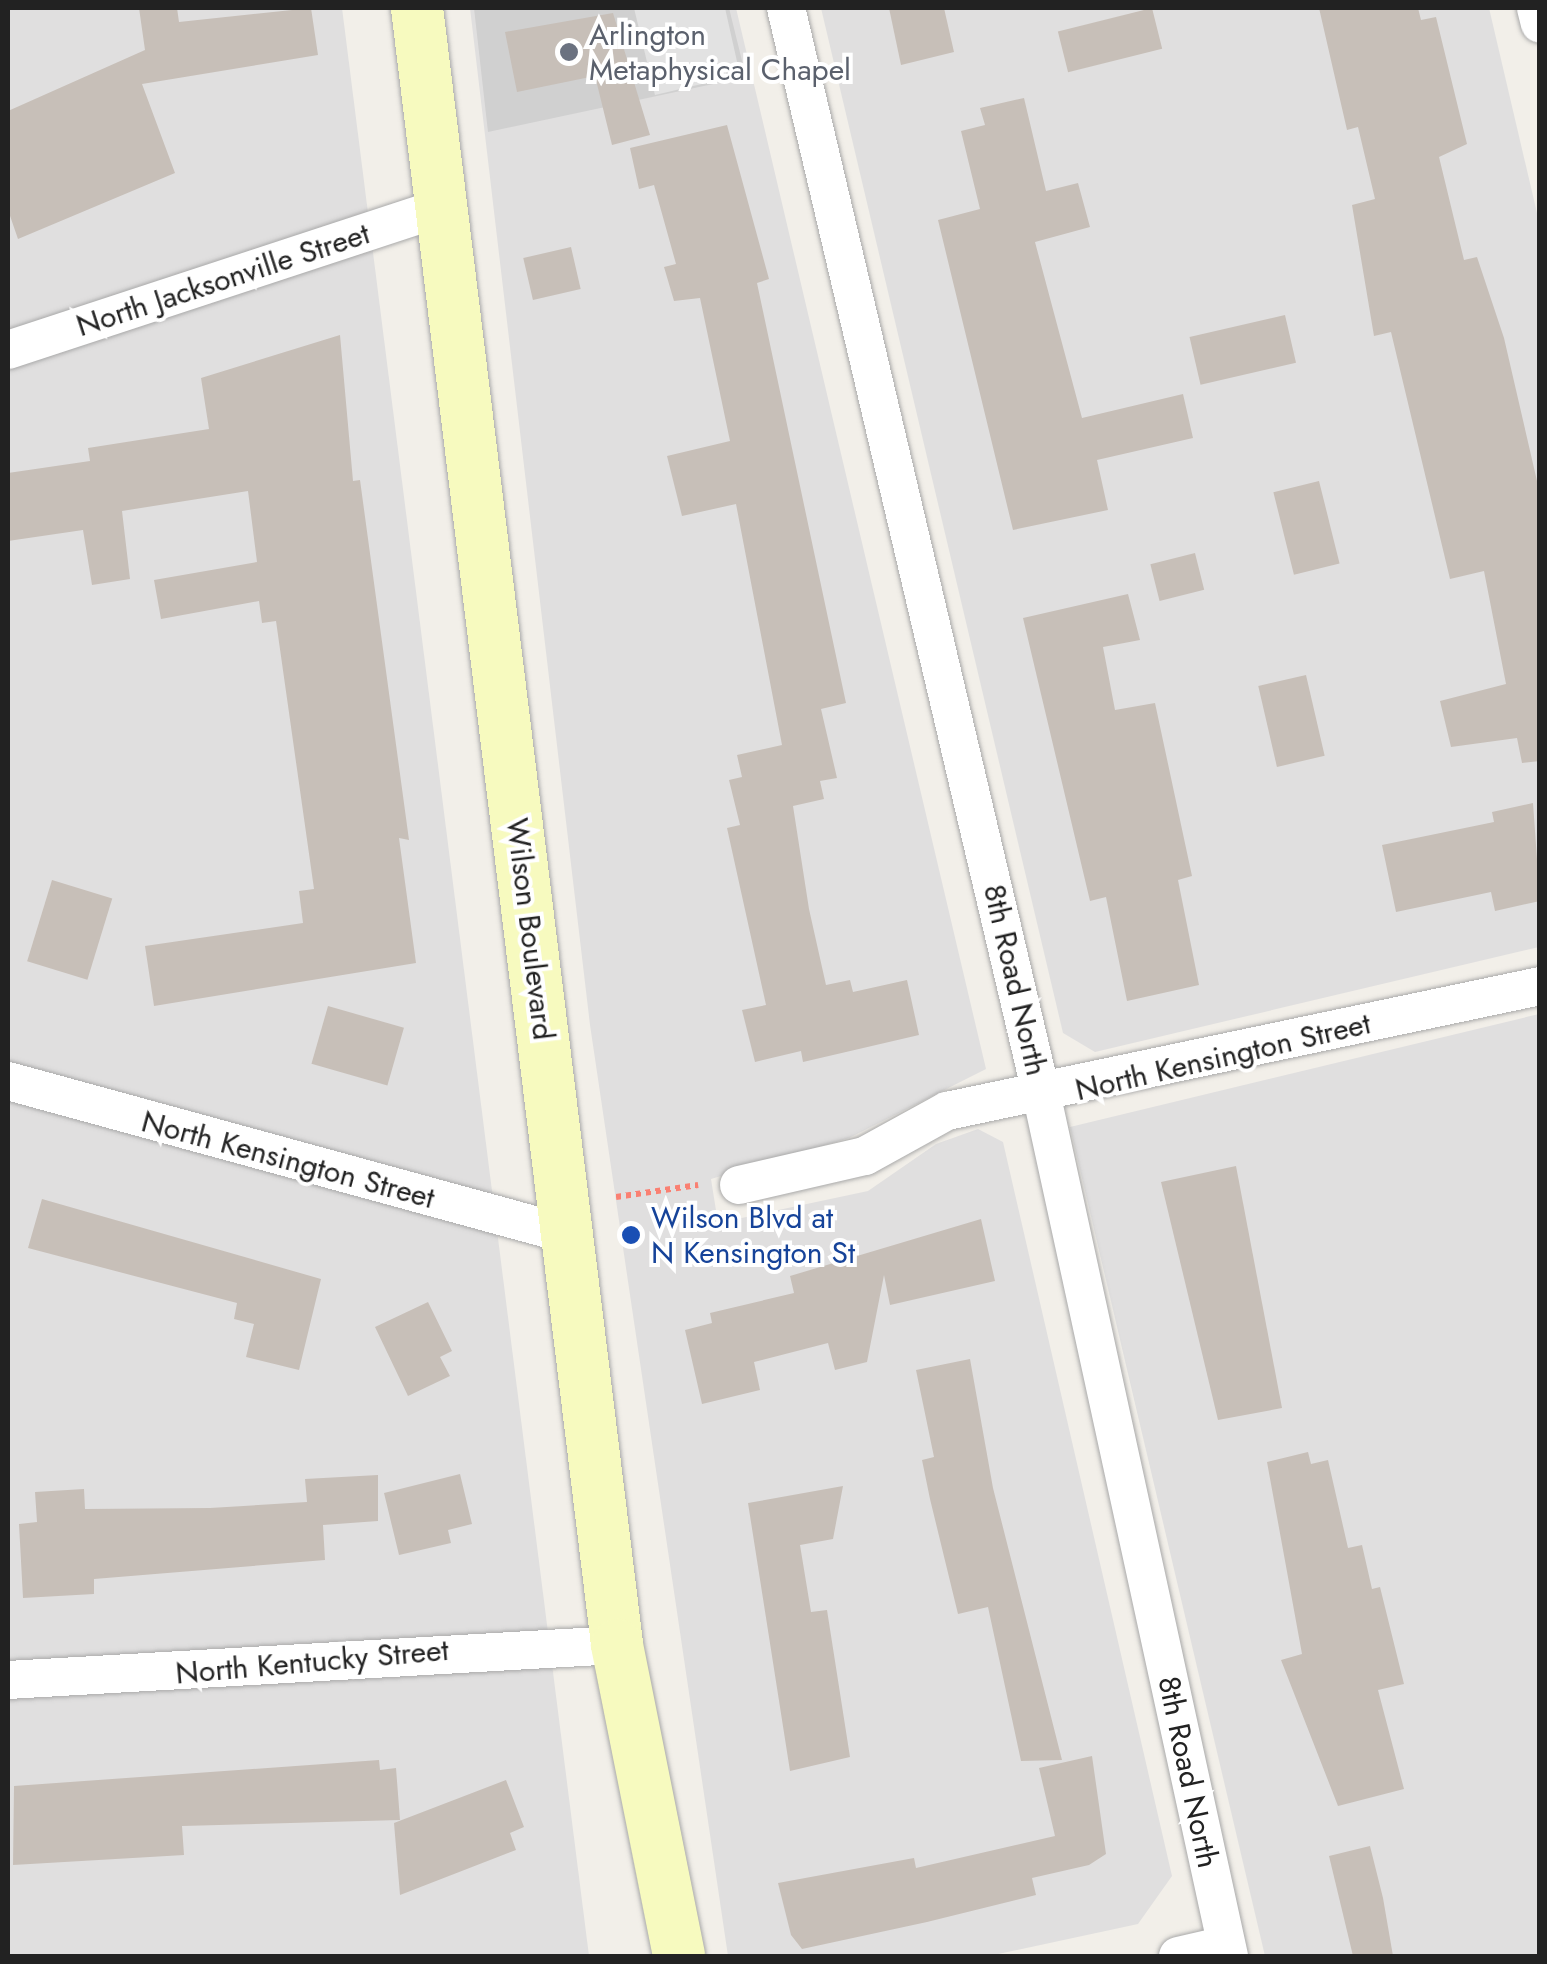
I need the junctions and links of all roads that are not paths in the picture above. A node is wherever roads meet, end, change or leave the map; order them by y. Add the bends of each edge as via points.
1 (417, 8) edge
2 (786, 8) edge
3 (1536, 8) edge
4 (1540, 24) edge
5 (439, 208) junction
6 (8, 350) edge
7 (1540, 986) edge
8 (8, 1081) edge
9 (1042, 1097) junction
10 (739, 1185) dead end
11 (570, 1235) junction
12 (616, 1645) junction
13 (8, 1680) edge
14 (652, 1848) junction
15 (1227, 1951) edge
16 (654, 1956) edge
17 (678, 1956) edge
18 (1178, 1956) edge

1 - 5 main road, Wilson Boulevard
2 - 9 street, 8th Road North
3 - 4 street
5 - 6 street, North Jacksonville Street
5 - 11 main road, Wilson Boulevard
7 - 9 street, North Kensington Street
8 - 11 street, North Kensington Street
9 - 10 street, North Kensington Street via 947,1110 865,1156
9 - 15 street, 8th Road North
11 - 12 main road, Wilson Boulevard
12 - 13 street, North Kentucky Street
12 - 14 main road, Wilson Boulevard
14 - 16 main road, Wilson Boulevard
14 - 17 main road, Wilson Boulevard
15 - 18 street

